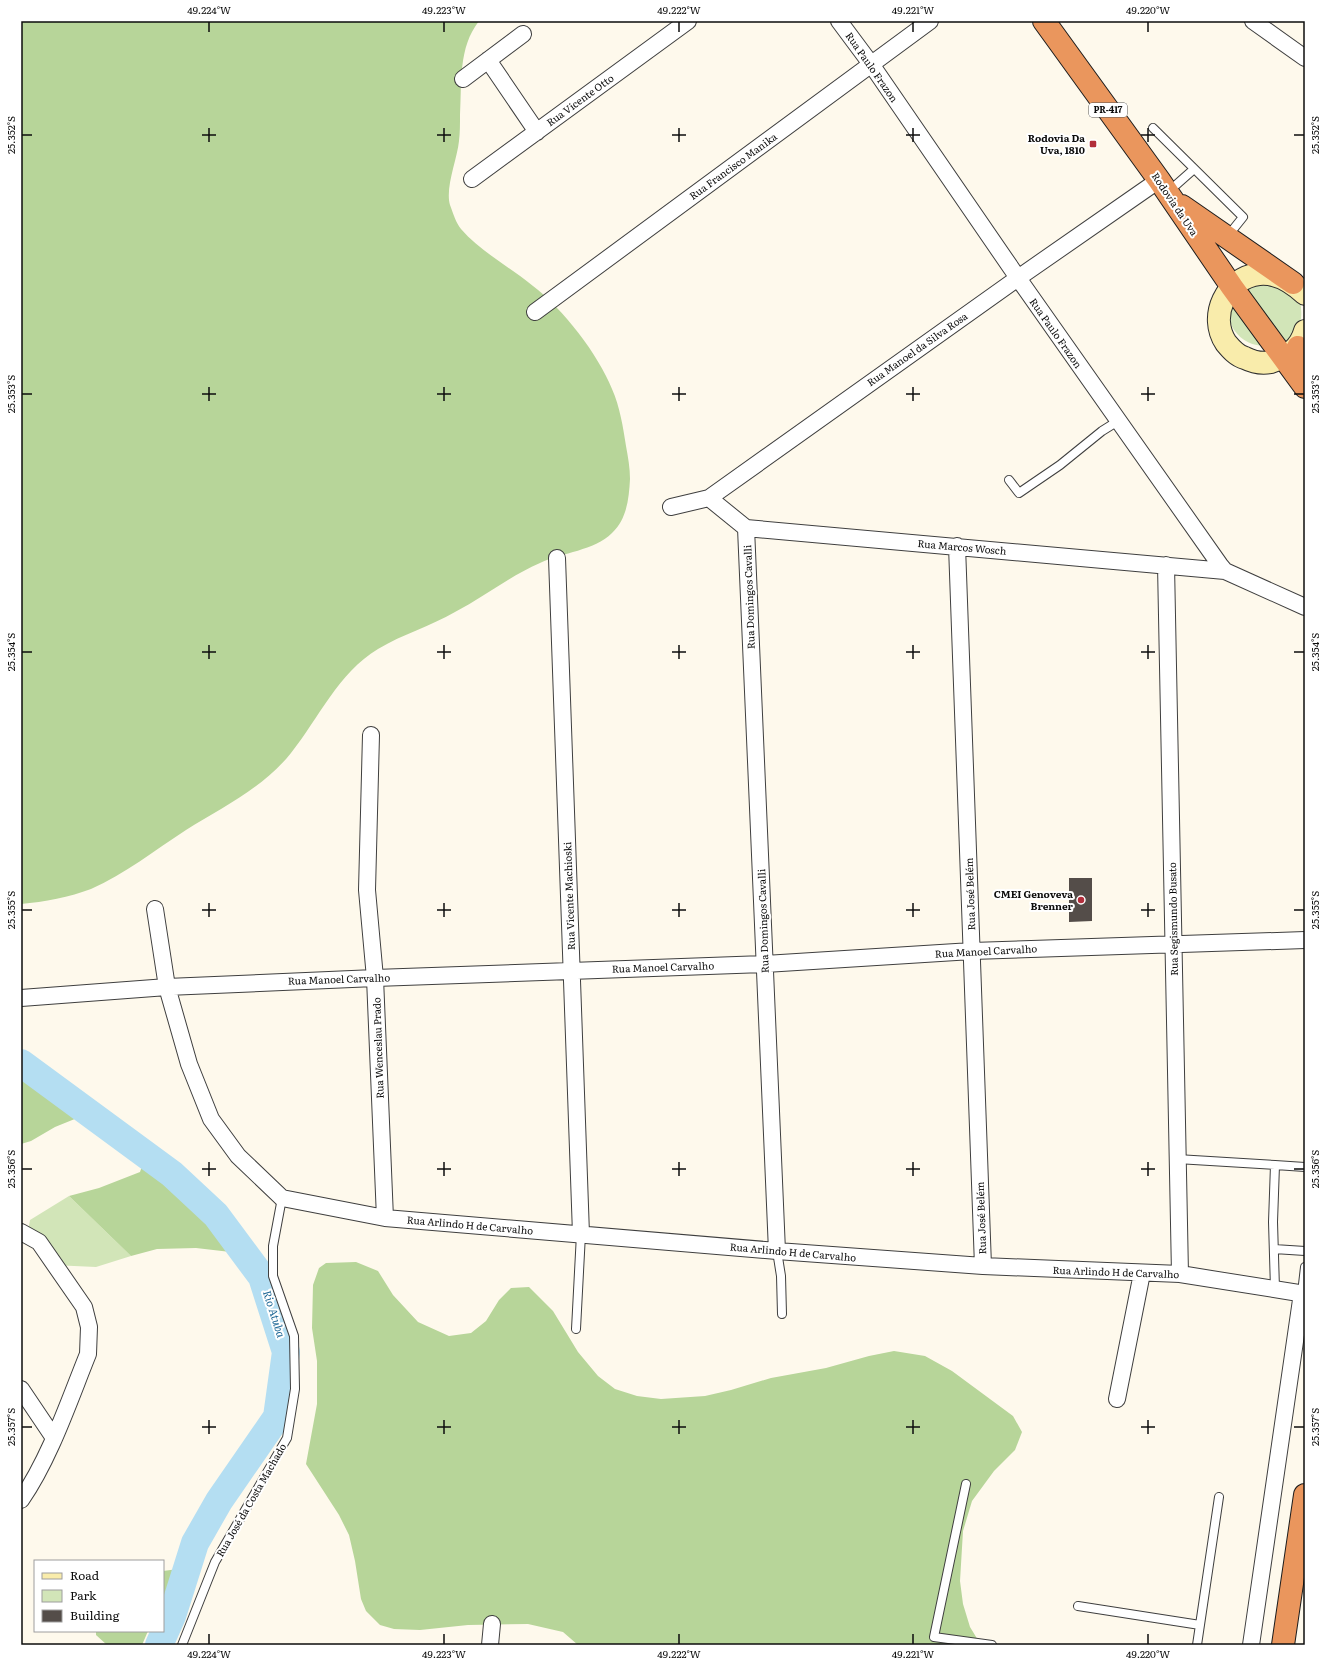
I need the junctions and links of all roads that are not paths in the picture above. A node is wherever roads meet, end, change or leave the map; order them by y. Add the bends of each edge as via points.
1 (688, 21) edge
2 (839, 21) edge
3 (930, 21) edge
4 (1044, 21) edge
5 (1253, 21) edge
6 (523, 34) dead end
7 (1305, 58) edge
8 (488, 60) junction
9 (871, 64) junction
10 (463, 79) dead end
11 (1152, 128) dead end
12 (537, 132) junction
13 (1194, 169) junction
14 (472, 179) dead end
15 (1166, 191) junction
16 (1227, 237) junction
17 (1018, 278) junction
18 (1232, 287) junction
19 (1299, 288) edge
20 (1305, 304) edge
21 (535, 312) dead end
22 (1299, 343) edge
23 (1304, 385) edge
24 (1118, 421) junction
25 (1009, 480) dead end
26 (709, 498) junction
27 (671, 507) dead end
28 (746, 528) junction
29 (958, 546) junction
30 (557, 558) dead end
31 (1166, 565) junction
32 (1225, 571) junction
33 (1305, 607) edge
34 (371, 735) dead end
35 (155, 909) dead end
36 (1305, 940) edge
37 (1173, 944) junction
38 (972, 951) junction
39 (764, 964) junction
40 (572, 970) junction
41 (375, 978) junction
42 (167, 987) junction
43 (21, 998) edge
44 (1177, 1159) junction
45 (1275, 1165) junction
46 (1305, 1167) edge
47 (282, 1198) junction
48 (385, 1218) junction
49 (21, 1232) edge
50 (580, 1234) junction
51 (1274, 1249) junction
52 (777, 1251) junction
53 (1305, 1251) edge
54 (983, 1266) junction
55 (1305, 1267) edge
56 (1142, 1273) junction
57 (1180, 1274) junction
58 (1275, 1289) junction
59 (1303, 1294) edge
60 (782, 1314) dead end
61 (576, 1329) dead end
62 (21, 1389) edge
63 (1117, 1400) dead end
64 (54, 1438) junction
65 (966, 1484) dead end
66 (1305, 1495) edge
67 (1219, 1497) dead end
68 (21, 1500) edge
69 (1078, 1606) dead end
70 (492, 1624) dead end
71 (1200, 1625) junction
72 (182, 1645) edge
73 (490, 1645) edge
74 (992, 1645) edge
75 (1197, 1645) edge
76 (1252, 1645) edge
77 (1283, 1645) edge

1 - 12 street, Rua Vicente Otto
2 - 9 street, Rua Paulo Frazon
3 - 9 street, Rua Francisco Manika
4 - 15 highway, Rodovia da Uva / PR-417
5 - 7 street
6 - 8 street
8 - 10 street
8 - 12 street
9 - 17 street, Rua Paulo Frazon
9 - 21 street, Rua Francisco Manika
11 - 13 lane
12 - 14 street, Rua Vicente Otto
13 - 15 lane
13 - 16 lane via 1243,217
15 - 16 highway
15 - 17 street, Rua Manoel da Silva Rosa
15 - 18 highway, Rodovia da Uva / PR-417
16 - 19 highway
17 - 24 street, Rua Paulo Frazon
17 - 26 street, Rua Manoel da Silva Rosa
18 - 19 main road via 1245,278 1259,274 1274,276
18 - 22 highway, Rodovia da Uva / PR-417
18 - 22 main road via 1224,297 1219,310 1222,337 1230,348 1241,357 1254,362 1268,362
19 - 20 main road
22 - 23 highway
24 - 25 lane via 1019,494
24 - 32 street, Rua Paulo Frazon
26 - 27 street, Rua Manoel da Silva Rosa
26 - 28 street
28 - 29 street, Rua Marcos Wosch
28 - 39 street, Rua Domingos Cavalli
29 - 31 street, Rua Marcos Wosch
29 - 38 street, Rua José Belém
30 - 40 street, Rua Vicente Machioski
31 - 32 street, Rua Marcos Wosch
31 - 37 street, Rua Segismundo Busato
32 - 33 street
34 - 41 street, Rua Wenceslau Prado via 367,890
35 - 42 street
36 - 37 street, Rua Manoel Carvalho
37 - 38 street, Rua Manoel Carvalho
37 - 44 street, Rua Segismundo Busato
38 - 39 street, Rua Manoel Carvalho
38 - 54 street, Rua José Belém
39 - 40 street, Rua Manoel Carvalho
39 - 52 street, Rua Domingos Cavalli
40 - 41 street, Rua Manoel Carvalho
40 - 50 street, Rua Vicente Machioski
41 - 42 street, Rua Manoel Carvalho
41 - 48 street, Rua Wenceslau Prado
42 - 43 street, Rua Manoel Carvalho
42 - 47 street via 189,1064 211,1119 238,1156
44 - 45 lane
44 - 57 street, Rua Segismundo Busato
45 - 46 lane
45 - 51 lane
47 - 48 street, Rua Arlindo H de Carvalho
47 - 72 lane, Rua José da Costa Machado via 273,1246 274,1276 294,1336 295,1389 287,1438 215,1562
48 - 50 street, Rua Arlindo H de Carvalho
49 - 64 street via 39,1242 84,1307 89,1327 88,1354
50 - 52 street, Rua Arlindo H de Carvalho
50 - 61 lane
51 - 53 lane
51 - 58 lane
52 - 54 street, Rua Arlindo H de Carvalho
52 - 60 lane, Rua Domingos Cavalli via 781,1276
54 - 56 street, Rua Arlindo H de Carvalho
55 - 59 lane
56 - 57 street, Rua Arlindo H de Carvalho
56 - 63 street
57 - 58 street, Rua Arlindo H de Carvalho
58 - 59 street, Rua Arlindo H de Carvalho
59 - 76 street
62 - 64 street
64 - 68 street
65 - 74 lane via 934,1637
66 - 77 highway
67 - 71 lane
69 - 71 lane
70 - 73 street
71 - 75 lane

